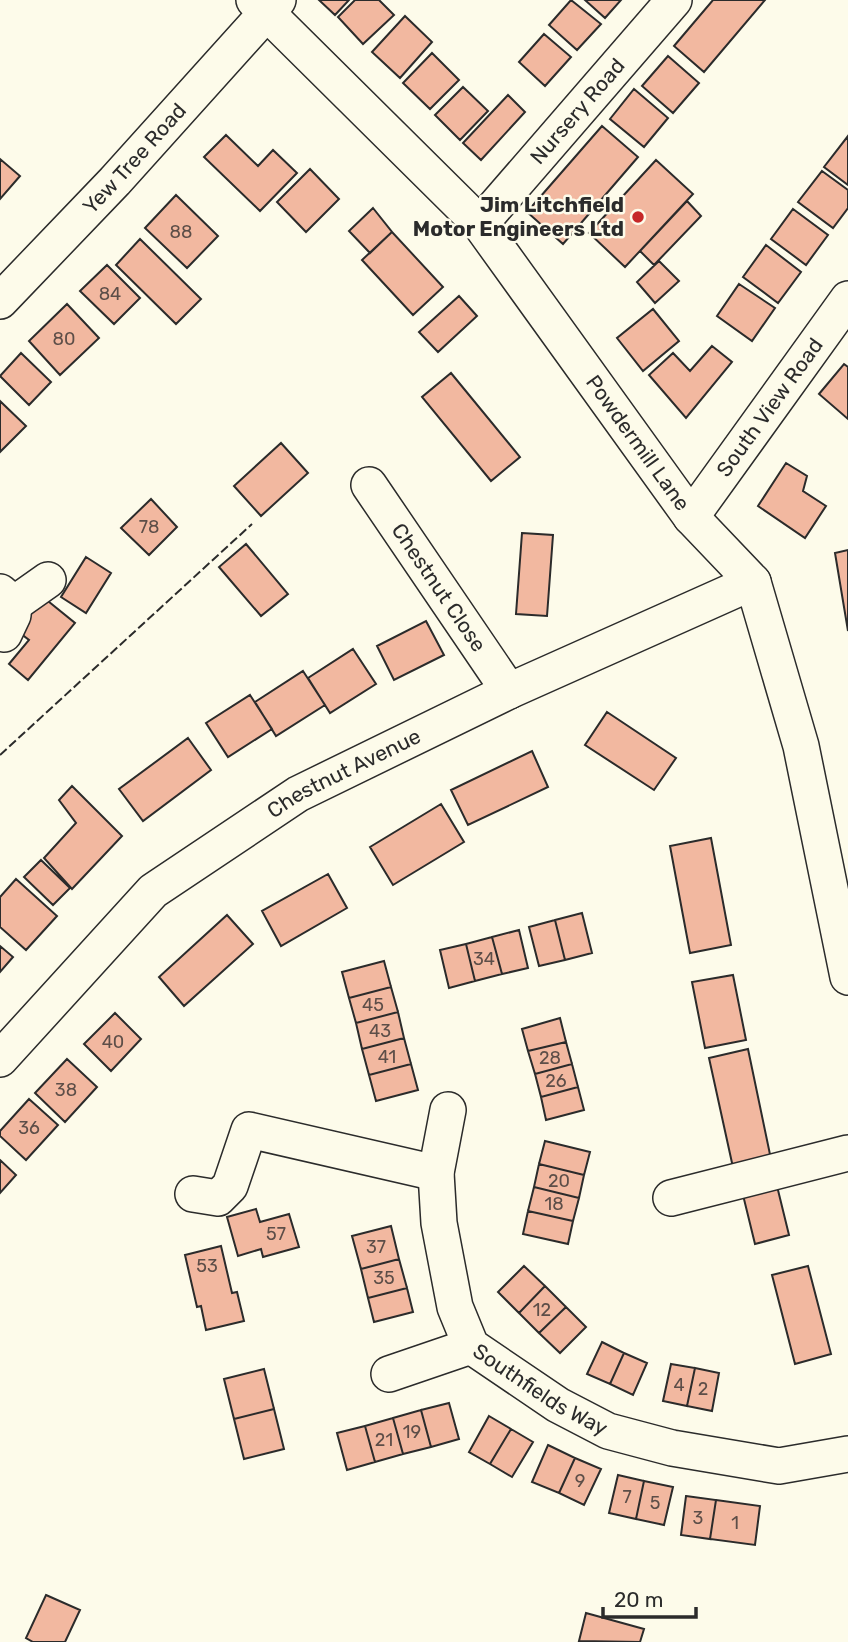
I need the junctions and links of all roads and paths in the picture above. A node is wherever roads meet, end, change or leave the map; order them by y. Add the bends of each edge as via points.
1 (674, 0) edge
2 (267, 4) edge
3 (480, 224) junction
4 (848, 299) edge
5 (0, 302) edge
6 (369, 485) dead end
7 (691, 517) junction
8 (48, 580) dead end
9 (753, 582) junction
10 (6, 610) edge
11 (509, 691) junction
12 (848, 977) edge
13 (0, 1059) edge
14 (449, 1110) dead end
15 (848, 1153) edge
16 (436, 1173) junction
17 (193, 1194) dead end
18 (671, 1198) dead end
19 (471, 1346) junction
20 (389, 1374) dead end
21 (848, 1454) edge

1 - 3 street, Nursery Road
2 - 3 street, Powdermill Lane
2 - 5 street, Yew Tree Road via 115,181
3 - 7 street, Powdermill Lane
4 - 7 street, South View Road
6 - 11 street, Chestnut Close
7 - 9 street, Powdermill Lane
8 - 10 street
9 - 11 street, Chestnut Avenue
9 - 12 street, Powdermill Lane via 801,746
11 - 13 street, Chestnut Avenue via 298,794 153,891
14 - 16 street, Southfields Way
15 - 18 street
16 - 17 street via 249,1130 230,1186 218,1198
16 - 19 street, Southfields Way via 439,1223 453,1295
19 - 20 street
19 - 21 street, Southfields Way via 558,1405 608,1431 672,1448 779,1466

